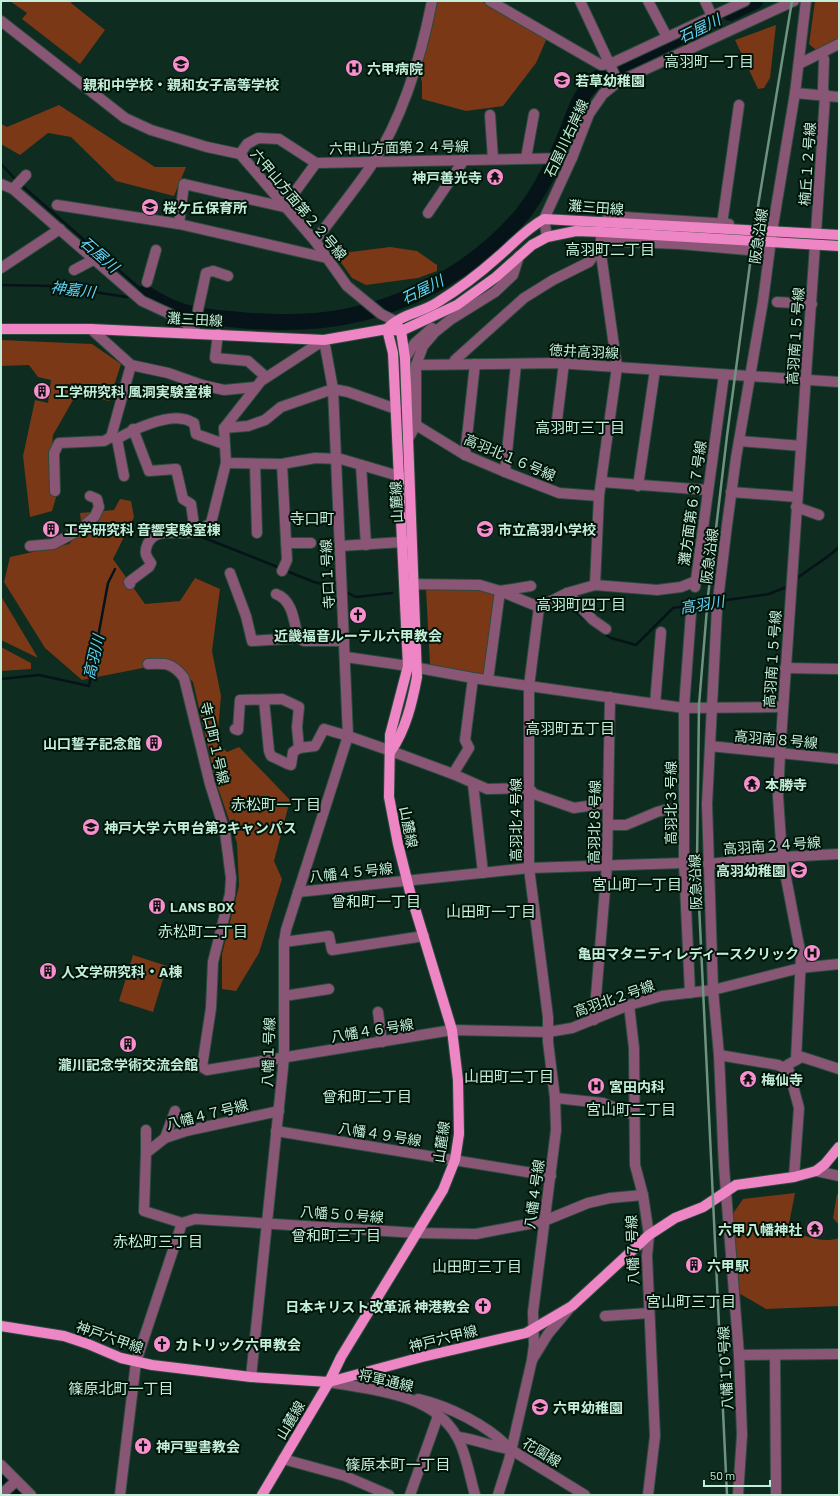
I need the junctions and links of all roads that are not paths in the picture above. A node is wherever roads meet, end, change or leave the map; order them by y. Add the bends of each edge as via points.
1 (432, 1) edge
2 (490, 1) edge
3 (509, 1) edge
4 (580, 1) edge
5 (648, 1) edge
6 (705, 1) edge
7 (745, 1) edge
8 (794, 1) edge
9 (806, 1) edge
10 (509, 12) junction
11 (712, 16) junction
12 (1, 21) edge
13 (667, 37) junction
14 (839, 44) edge
15 (824, 59) dead end
16 (610, 64) junction
17 (799, 64) junction
18 (618, 82) junction
19 (795, 93) junction
20 (826, 96) junction
21 (839, 97) edge
22 (739, 105) dead end
23 (534, 114) dead end
24 (490, 115) dead end
25 (240, 154) junction
26 (526, 158) junction
27 (568, 158) junction
28 (493, 159) junction
29 (464, 160) junction
30 (316, 163) junction
31 (373, 163) junction
32 (26, 175) dead end
33 (1, 184) edge
34 (1, 188) edge
35 (13, 189) junction
36 (57, 205) dead end
37 (284, 207) junction
38 (428, 213) dead end
39 (544, 219) junction
40 (605, 222) junction
41 (179, 224) junction
42 (722, 224) junction
43 (60, 229) junction
44 (772, 233) junction
45 (816, 233) junction
46 (839, 235) edge
47 (547, 237) junction
48 (601, 240) junction
49 (315, 241) junction
50 (815, 245) junction
51 (839, 246) edge
52 (156, 250) dead end
53 (520, 256) junction
54 (327, 258) junction
55 (95, 259) junction
56 (1, 268) edge
57 (74, 270) dead end
58 (228, 276) dead end
59 (148, 282) dead end
60 (777, 302) dead end
61 (812, 304) junction
62 (457, 305) junction
63 (198, 310) dead end
64 (381, 314) junction
65 (395, 321) junction
66 (91, 328) junction
67 (1, 329) edge
68 (387, 329) junction
69 (401, 331) junction
70 (196, 332) junction
71 (218, 334) junction
72 (324, 340) junction
73 (405, 358) junction
74 (453, 364) junction
75 (475, 364) junction
76 (516, 364) junction
77 (564, 364) junction
78 (416, 365) junction
79 (131, 366) junction
80 (617, 367) junction
81 (655, 370) junction
82 (724, 375) junction
83 (751, 376) junction
84 (266, 377) junction
85 (806, 380) junction
86 (839, 382) edge
87 (256, 387) junction
88 (333, 389) junction
89 (396, 409) junction
90 (557, 420) dead end
91 (416, 425) junction
92 (224, 428) junction
93 (133, 429) junction
94 (114, 438) junction
95 (408, 439) junction
96 (739, 441) junction
97 (224, 444) junction
98 (801, 446) junction
99 (465, 455) junction
100 (336, 459) junction
101 (226, 463) junction
102 (255, 464) junction
103 (282, 464) junction
104 (361, 465) junction
105 (505, 472) junction
106 (124, 476) dead end
107 (404, 478) junction
108 (600, 482) junction
109 (638, 486) junction
110 (708, 490) junction
111 (56, 491) dead end
112 (731, 492) junction
113 (90, 496) dead end
114 (599, 496) junction
115 (797, 502) junction
116 (819, 515) dead end
117 (195, 532) junction
118 (257, 533) dead end
119 (403, 542) junction
120 (286, 543) junction
121 (311, 543) dead end
122 (366, 545) junction
123 (30, 546) dead end
124 (340, 546) junction
125 (282, 571) dead end
126 (230, 573) dead end
127 (409, 583) junction
128 (130, 584) dead end
129 (595, 585) junction
130 (531, 586) dead end
131 (500, 591) junction
132 (276, 594) dead end
133 (565, 594) junction
134 (539, 607) junction
135 (691, 613) dead end
136 (606, 629) dead end
137 (661, 632) dead end
138 (298, 638) junction
139 (344, 641) junction
140 (346, 657) junction
141 (148, 664) dead end
142 (412, 667) junction
143 (784, 668) junction
144 (839, 669) edge
145 (473, 678) junction
146 (488, 680) junction
147 (529, 686) junction
148 (610, 697) junction
149 (264, 700) junction
150 (655, 704) junction
151 (782, 707) junction
152 (684, 708) junction
153 (712, 708) junction
154 (235, 728) dead end
155 (348, 736) junction
156 (710, 746) junction
157 (299, 748) junction
158 (391, 751) junction
159 (780, 754) junction
160 (839, 759) edge
161 (453, 774) junction
162 (473, 784) junction
163 (529, 788) junction
164 (608, 803) junction
165 (684, 808) junction
166 (608, 825) junction
167 (839, 854) edge
168 (782, 856) junction
169 (684, 863) junction
170 (708, 864) junction
171 (607, 865) junction
172 (529, 868) junction
173 (483, 873) junction
174 (407, 880) junction
175 (298, 892) junction
176 (424, 936) junction
177 (284, 942) junction
178 (839, 964) edge
179 (800, 968) junction
180 (329, 989) dead end
181 (713, 990) junction
182 (690, 993) junction
183 (284, 996) junction
184 (629, 1005) junction
185 (378, 1012) dead end
186 (594, 1020) junction
187 (452, 1030) junction
188 (548, 1032) junction
189 (382, 1042) junction
190 (719, 1055) junction
191 (284, 1058) junction
192 (796, 1060) junction
193 (202, 1067) joint
194 (784, 1067) junction
195 (839, 1069) edge
196 (555, 1098) junction
197 (175, 1110) dead end
198 (279, 1111) junction
199 (634, 1115) junction
200 (146, 1130) dead end
201 (276, 1131) junction
202 (165, 1138) junction
203 (839, 1148) edge
204 (146, 1153) junction
205 (455, 1160) junction
206 (816, 1171) junction
207 (551, 1176) junction
208 (839, 1176) edge
209 (794, 1177) junction
210 (726, 1192) junction
211 (643, 1195) junction
212 (544, 1221) junction
213 (182, 1223) junction
214 (266, 1223) junction
215 (417, 1233) junction
216 (649, 1235) junction
217 (572, 1306) junction
218 (649, 1312) junction
219 (605, 1316) dead end
220 (1, 1326) edge
221 (533, 1330) junction
222 (839, 1354) edge
223 (739, 1355) junction
224 (775, 1356) junction
225 (532, 1360) junction
226 (136, 1362) junction
227 (251, 1377) junction
228 (329, 1382) junction
229 (411, 1400) junction
230 (438, 1416) junction
231 (470, 1421) junction
232 (458, 1437) junction
233 (510, 1449) junction
234 (283, 1460) junction
235 (1, 1465) edge
236 (16, 1481) junction
237 (33, 1494) edge
238 (1, 1495) edge
239 (120, 1495) edge
240 (262, 1495) edge
241 (389, 1495) edge
242 (410, 1495) edge
243 (475, 1495) edge
244 (498, 1495) edge
245 (585, 1495) edge
246 (648, 1495) edge
247 (738, 1495) edge
248 (776, 1495) edge

1 - 31 street via 417,66 396,119
2 - 10 street
3 - 10 street
4 - 16 street
5 - 13 street
6 - 11 street
7 - 11 street
8 - 18 street, 石屋川右岸線
9 - 17 street, 阪急沿線
10 - 16 street via 600,65
11 - 13 street
12 - 25 street, 六甲山方面第２２号線 via 125,118 165,134
13 - 16 street
14 - 17 street
15 - 20 street, 楠丘１２号線 via 823,89
16 - 18 street
17 - 19 street, 阪急沿線
18 - 27 street, 石屋川右岸線 via 603,94 589,114
19 - 20 street
19 - 44 street, 阪急沿線
20 - 21 street
20 - 45 street, 楠丘１２号線
22 - 42 street
23 - 26 street
24 - 28 street
25 - 30 street, 六甲山方面第２４号線 via 247,144 258,138 279,138
25 - 37 street, 六甲山方面第２２号線
26 - 27 street, 六甲山方面第２４号線
26 - 28 street, 六甲山方面第２４号線
27 - 39 street, 石屋川右岸線
28 - 29 street, 六甲山方面第２４号線
29 - 31 street, 六甲山方面第２４号線
29 - 38 street
30 - 31 street, 六甲山方面第２４号線
30 - 37 street
31 - 49 street
32 - 35 street
33 - 35 street
34 - 35 street
35 - 43 street
36 - 41 street
37 - 41 street via 184,184
37 - 49 street, 六甲山方面第２２号線
39 - 40 main road, 灘三田線
39 - 47 street
39 - 65 main road via 531,226 473,278 438,302
40 - 42 street via 609,216
40 - 44 main road, 灘三田線
41 - 54 street
42 - 44 street
43 - 55 street
43 - 56 street
44 - 45 main road, 灘三田線
44 - 48 main road, 灘三田線
44 - 50 main road, 灘三田線
44 - 83 street, 阪急沿線
45 - 46 main road, 灘三田線
47 - 48 main road, 灘三田線 via 576,231
47 - 53 main road, 灘三田線 via 532,245
48 - 74 street via 584,266 553,280 524,298
48 - 80 street
49 - 54 street, 六甲山方面第２２号線
50 - 51 main road, 灘三田線
50 - 61 street, 高羽南１５号線
52 - 59 street
53 - 62 main road, 灘三田線
53 - 78 street via 513,275 496,292 434,332 423,346
54 - 64 street, 六甲山方面第２２号線 via 347,286
55 - 57 street
55 - 70 street via 142,301 181,319
58 - 63 street via 213,271 206,273
60 - 61 street
61 - 85 street, 高羽南１５号線
62 - 69 main road, 灘三田線
62 - 73 street via 415,343
64 - 65 street
64 - 68 street
65 - 68 main road
65 - 69 main road, 山麓線
66 - 67 main road, 灘三田線
66 - 70 main road, 灘三田線
66 - 79 street
68 - 69 main road, 灘三田線
68 - 72 main road, 灘三田線
68 - 89 main road, 山麓線 via 394,353
69 - 73 main road, 山麓線
70 - 71 main road, 灘三田線
71 - 72 main road, 灘三田線
71 - 84 street via 215,358 248,361
72 - 84 street
72 - 88 street, 寺口１号線
73 - 95 main road, 山麓線
74 - 75 street, 徳井高羽線
74 - 78 street, 徳井高羽線
75 - 76 street, 徳井高羽線
75 - 99 street
76 - 77 street, 徳井高羽線
76 - 105 street
77 - 80 street, 徳井高羽線
77 - 90 street
78 - 91 street
79 - 87 street via 168,373 224,390
79 - 94 street
80 - 81 street, 徳井高羽線
80 - 108 street
81 - 82 street, 徳井高羽線
81 - 109 street
82 - 83 street, 徳井高羽線
82 - 110 street, 灘方面第６３７号線
83 - 85 street, 徳井高羽線
83 - 96 street, 阪急沿線
84 - 87 street
85 - 86 street, 徳井高羽線
85 - 98 street, 高羽南１５号線
87 - 92 street
88 - 89 street
88 - 92 street via 281,407 265,420 254,424
88 - 100 street, 寺口１号線
89 - 107 main road, 山麓線
91 - 95 street
91 - 99 street, 高羽北１６号線
92 - 97 street
93 - 94 street
93 - 97 street via 182,418 194,423 196,434
93 - 117 street via 148,471 176,469 183,499 191,504
94 - 106 street
94 - 111 street via 104,442 59,444 54,453
95 - 107 main road, 山麓線
96 - 98 street
96 - 112 street, 阪急沿線
97 - 101 street
98 - 115 street, 高羽南１５号線
99 - 105 street, 高羽北１６号線
100 - 103 street via 315,458
100 - 104 street
100 - 124 street, 寺口１号線
101 - 102 street
101 - 117 street via 211,523
102 - 103 street
102 - 118 street
103 - 120 street
104 - 107 street
104 - 122 street
105 - 114 street, 高羽北１６号線 via 559,493
107 - 119 main road, 山麓線
107 - 127 main road, 山麓線
108 - 109 street
108 - 114 street
109 - 110 street
110 - 129 street, 灘方面第６３７号線 via 696,584 657,590
112 - 115 street
112 - 153 street, 阪急沿線 via 718,596
113 - 123 street via 97,499 99,507 95,516 78,531 53,544
114 - 129 street
115 - 116 street
115 - 143 street, 高羽南１５号線
117 - 128 street via 157,534 145,550 145,555 151,563 149,567 129,582
119 - 122 street
119 - 127 main road, 山麓線
120 - 121 street
120 - 125 street via 287,560
122 - 124 street
124 - 139 street, 寺口１号線
126 - 138 street via 252,641
127 - 131 street via 480,585
127 - 142 main road, 山麓線
129 - 133 street
130 - 131 street
131 - 134 street
131 - 146 street
132 - 138 street via 284,597 290,607
133 - 134 street
133 - 136 street
134 - 147 street, 高羽北４号線
135 - 152 street, 高羽北３号線
137 - 150 street
138 - 139 street via 304,641
139 - 140 street, 寺口１号線
140 - 142 street
140 - 155 street, 寺口１号線
141 - 193 street, 寺口町１号線 via 164,663 176,668 184,678 210,784 225,832 231,878 230,894 213,962 211,1008
142 - 145 street
142 - 158 main road, 山麓線 via 411,708 401,736
143 - 144 street
143 - 151 street, 高羽南１５号線
145 - 146 street
145 - 161 street via 465,740 469,748
146 - 147 street
147 - 148 street
147 - 163 street, 高羽北４号線
148 - 150 street
148 - 164 street, 高羽北８号線
149 - 154 street via 240,700 238,730
149 - 157 street via 282,699 299,707
149 - 157 street via 268,751 271,756 291,765 293,752
150 - 152 street
151 - 153 street
151 - 159 street, 高羽南１５号線
152 - 153 street
152 - 165 street, 高羽北３号線
153 - 156 street, 阪急沿線
155 - 157 street via 324,729 315,746
155 - 158 street
155 - 175 street, 八幡１号線
156 - 159 street, 高羽南８号線
156 - 170 street, 阪急沿線 via 707,804
158 - 161 street
158 - 174 main road, 山麓線 via 389,797
159 - 160 street, 高羽南８号線
159 - 168 street, 高羽南１５号線 via 778,796
161 - 162 street
162 - 163 street via 487,790
162 - 173 street
163 - 164 street via 534,794 574,808
163 - 172 street, 高羽北４号線
164 - 166 street, 高羽北８号線
165 - 166 street via 657,812 626,825
165 - 169 street, 高羽北３号線
166 - 171 street, 高羽北８号線
167 - 168 street, 高羽南２４号線
168 - 170 street, 高羽南２４号線
168 - 179 street, 高羽南１５号線
169 - 171 street, 八幡４５号線
169 - 182 street, 高羽北３号線
170 - 181 street, 阪急沿線
171 - 172 street, 八幡４５号線
171 - 186 street, 高羽北８号線
172 - 173 street, 八幡４５号線
172 - 188 street, 高羽北４号線
173 - 174 street, 八幡４５号線
174 - 175 street, 八幡４５号線
174 - 176 main road, 山麓線
175 - 177 street, 八幡１号線
176 - 177 street via 332,950 329,936
176 - 187 main road, 山麓線
177 - 183 street, 八幡１号線
178 - 179 street, 高羽北２号線
179 - 181 street, 高羽北２号線
179 - 192 street, 高羽南１５号線
180 - 183 street
181 - 182 street, 高羽北２号線
181 - 190 street, 阪急沿線
182 - 184 street, 高羽北２号線 via 662,996
183 - 191 street, 八幡１号線
184 - 186 street, 高羽北２号線
184 - 199 street, 八幡７号線 via 634,1048
185 - 189 street
186 - 188 street, 高羽北２号線 via 572,1028
187 - 188 street, 八幡４６号線
187 - 189 street, 八幡４６号線
187 - 205 main road, 山麓線 via 459,1096 459,1134
188 - 196 street, 八幡４号線
189 - 191 street, 八幡４６号線
190 - 194 street
190 - 210 street, 阪急沿線
191 - 193 street, 八幡４６号線 via 207,1070
191 - 198 street, 八幡１号線
192 - 194 street
192 - 195 street via 802,1057
194 - 209 street via 791,1075 799,1108
196 - 199 street via 603,1103
196 - 207 street, 八幡４号線 via 556,1130
197 - 202 street
198 - 201 street, 八幡１号線
198 - 202 street, 八幡４７号線
199 - 211 street, 八幡７号線 via 635,1165
200 - 204 street
201 - 205 street, 八幡４９号線
201 - 214 street, 八幡１号線
202 - 204 street, 八幡４７号線
203 - 206 main road, 神戸六甲線
204 - 213 street via 144,1211
205 - 207 street, 八幡４９号線
205 - 215 main road, 山麓線 via 442,1190
206 - 208 street
206 - 209 main road, 神戸六甲線
207 - 212 street, 八幡４号線
209 - 210 main road, 神戸六甲線 via 736,1185
210 - 216 main road, 神戸六甲線 via 703,1207 675,1218
210 - 223 street, 八幡１０号線
211 - 212 street, 八幡５０号線 via 588,1203
211 - 216 street, 八幡７号線
212 - 215 street, 八幡５０号線 via 476,1234
212 - 221 street, 八幡４号線
213 - 214 street, 八幡５０号線 via 195,1219
213 - 226 street
214 - 215 street, 八幡５０号線
214 - 227 street, 八幡１号線
215 - 228 main road, 山麓線 via 341,1357
216 - 217 main road, 神戸六甲線
216 - 218 street, 八幡７号線
217 - 221 main road, 神戸六甲線
217 - 225 street, 八幡４号線 via 548,1334
218 - 219 street
218 - 246 street, 八幡７号線 via 655,1436
220 - 226 main road, 神戸六甲線 via 64,1336
221 - 225 street, 八幡４号線
221 - 228 main road, 神戸六甲線
222 - 224 street
223 - 224 street
223 - 247 street, 八幡１０号線 via 742,1435
224 - 248 street
225 - 233 street, 八幡４号線
226 - 227 main road, 神戸六甲線
226 - 239 street
227 - 228 main road, 神戸六甲線
228 - 229 street, 将軍通線
228 - 234 main road, 山麓線
229 - 230 street, 将軍通線
229 - 231 street via 430,1402
230 - 232 street, 将軍通線
230 - 242 street
231 - 232 street via 458,1425
231 - 233 street via 499,1437
232 - 233 street, 花園線 via 496,1448
232 - 243 street, 将軍通線
233 - 244 street, 八幡４号線
233 - 245 street, 花園線
234 - 240 main road, 山麓線
234 - 241 street via 345,1476
235 - 236 street
236 - 237 street
236 - 238 street

